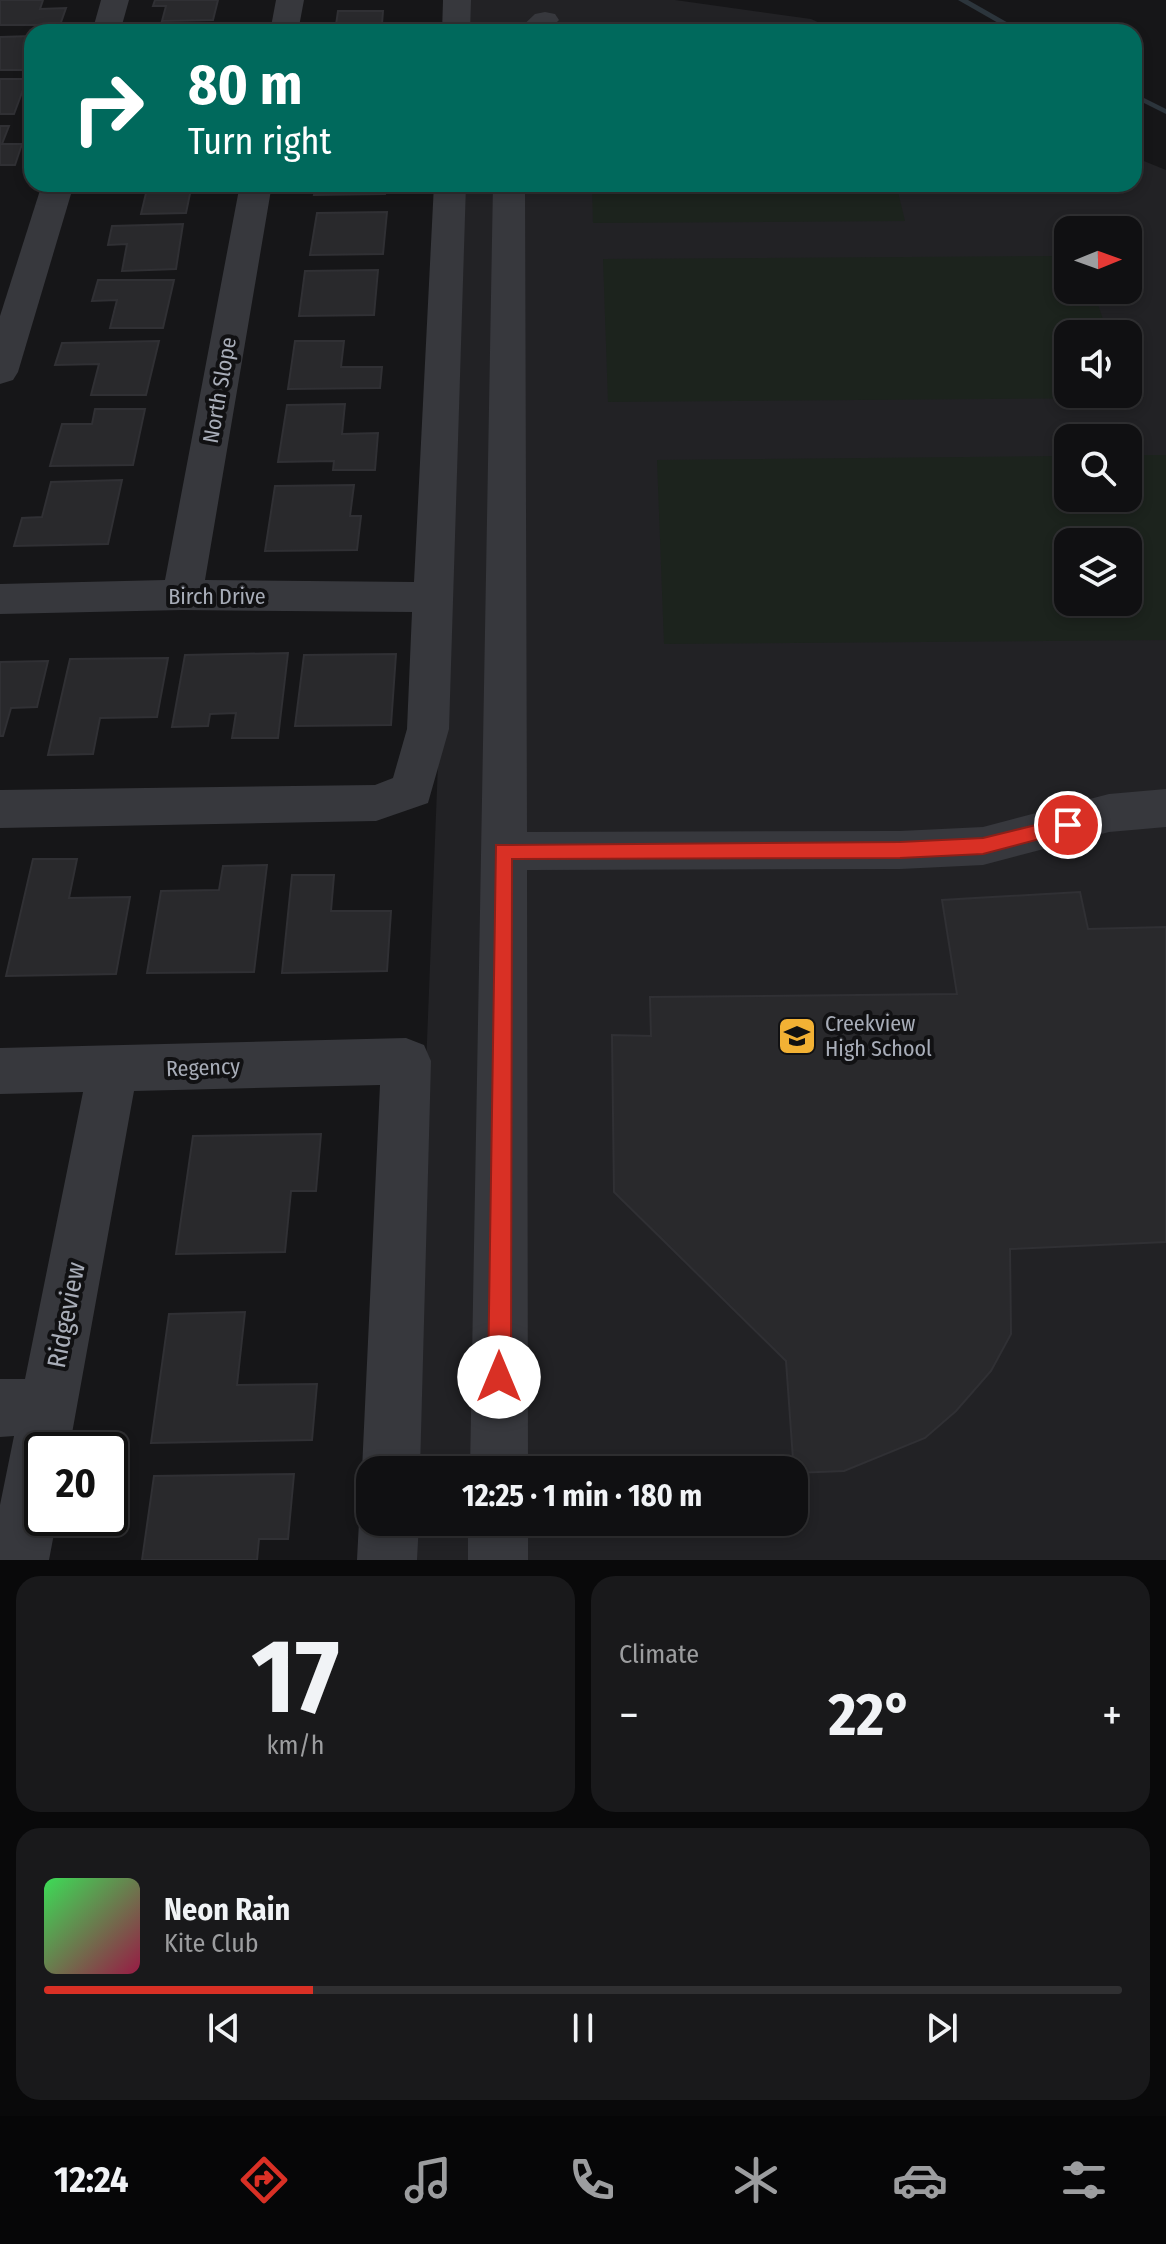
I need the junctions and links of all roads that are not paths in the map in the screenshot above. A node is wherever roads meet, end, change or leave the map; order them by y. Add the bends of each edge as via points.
1 (115, 0) edge
2 (290, 0) edge
3 (457, 0) edge
4 (108, 24) edge
5 (286, 24) edge
6 (456, 24) edge
7 (56, 192) edge
8 (255, 192) edge
9 (450, 192) edge
10 (509, 192) edge
11 (0, 372) edge
12 (182, 595) junction
13 (433, 597) junction
14 (0, 599) edge
15 (1166, 808) edge
16 (0, 809) edge
17 (503, 851) junction
18 (113, 1070) junction
19 (0, 1071) edge
20 (24, 1407) edge
21 (392, 1456) edge
22 (499, 1456) edge
23 (388, 1536) edge
24 (498, 1536) edge
25 (19, 1560) edge
26 (387, 1560) edge
27 (498, 1560) edge

1 - 4 street
2 - 5 street
3 - 6 street
7 - 11 street
8 - 12 street, North Slope
9 - 13 street
10 - 17 street
12 - 13 street, Birch Drive
12 - 14 street, Birch Drive
13 - 16 street via 428,729 412,790 376,803
15 - 17 street via 1109,813 983,846
17 - 22 street
18 - 19 street, Regency
18 - 20 street, Ridgeview
18 - 21 street, Regency via 406,1061
20 - 25 street, Ridgeview
23 - 26 street
24 - 27 street

